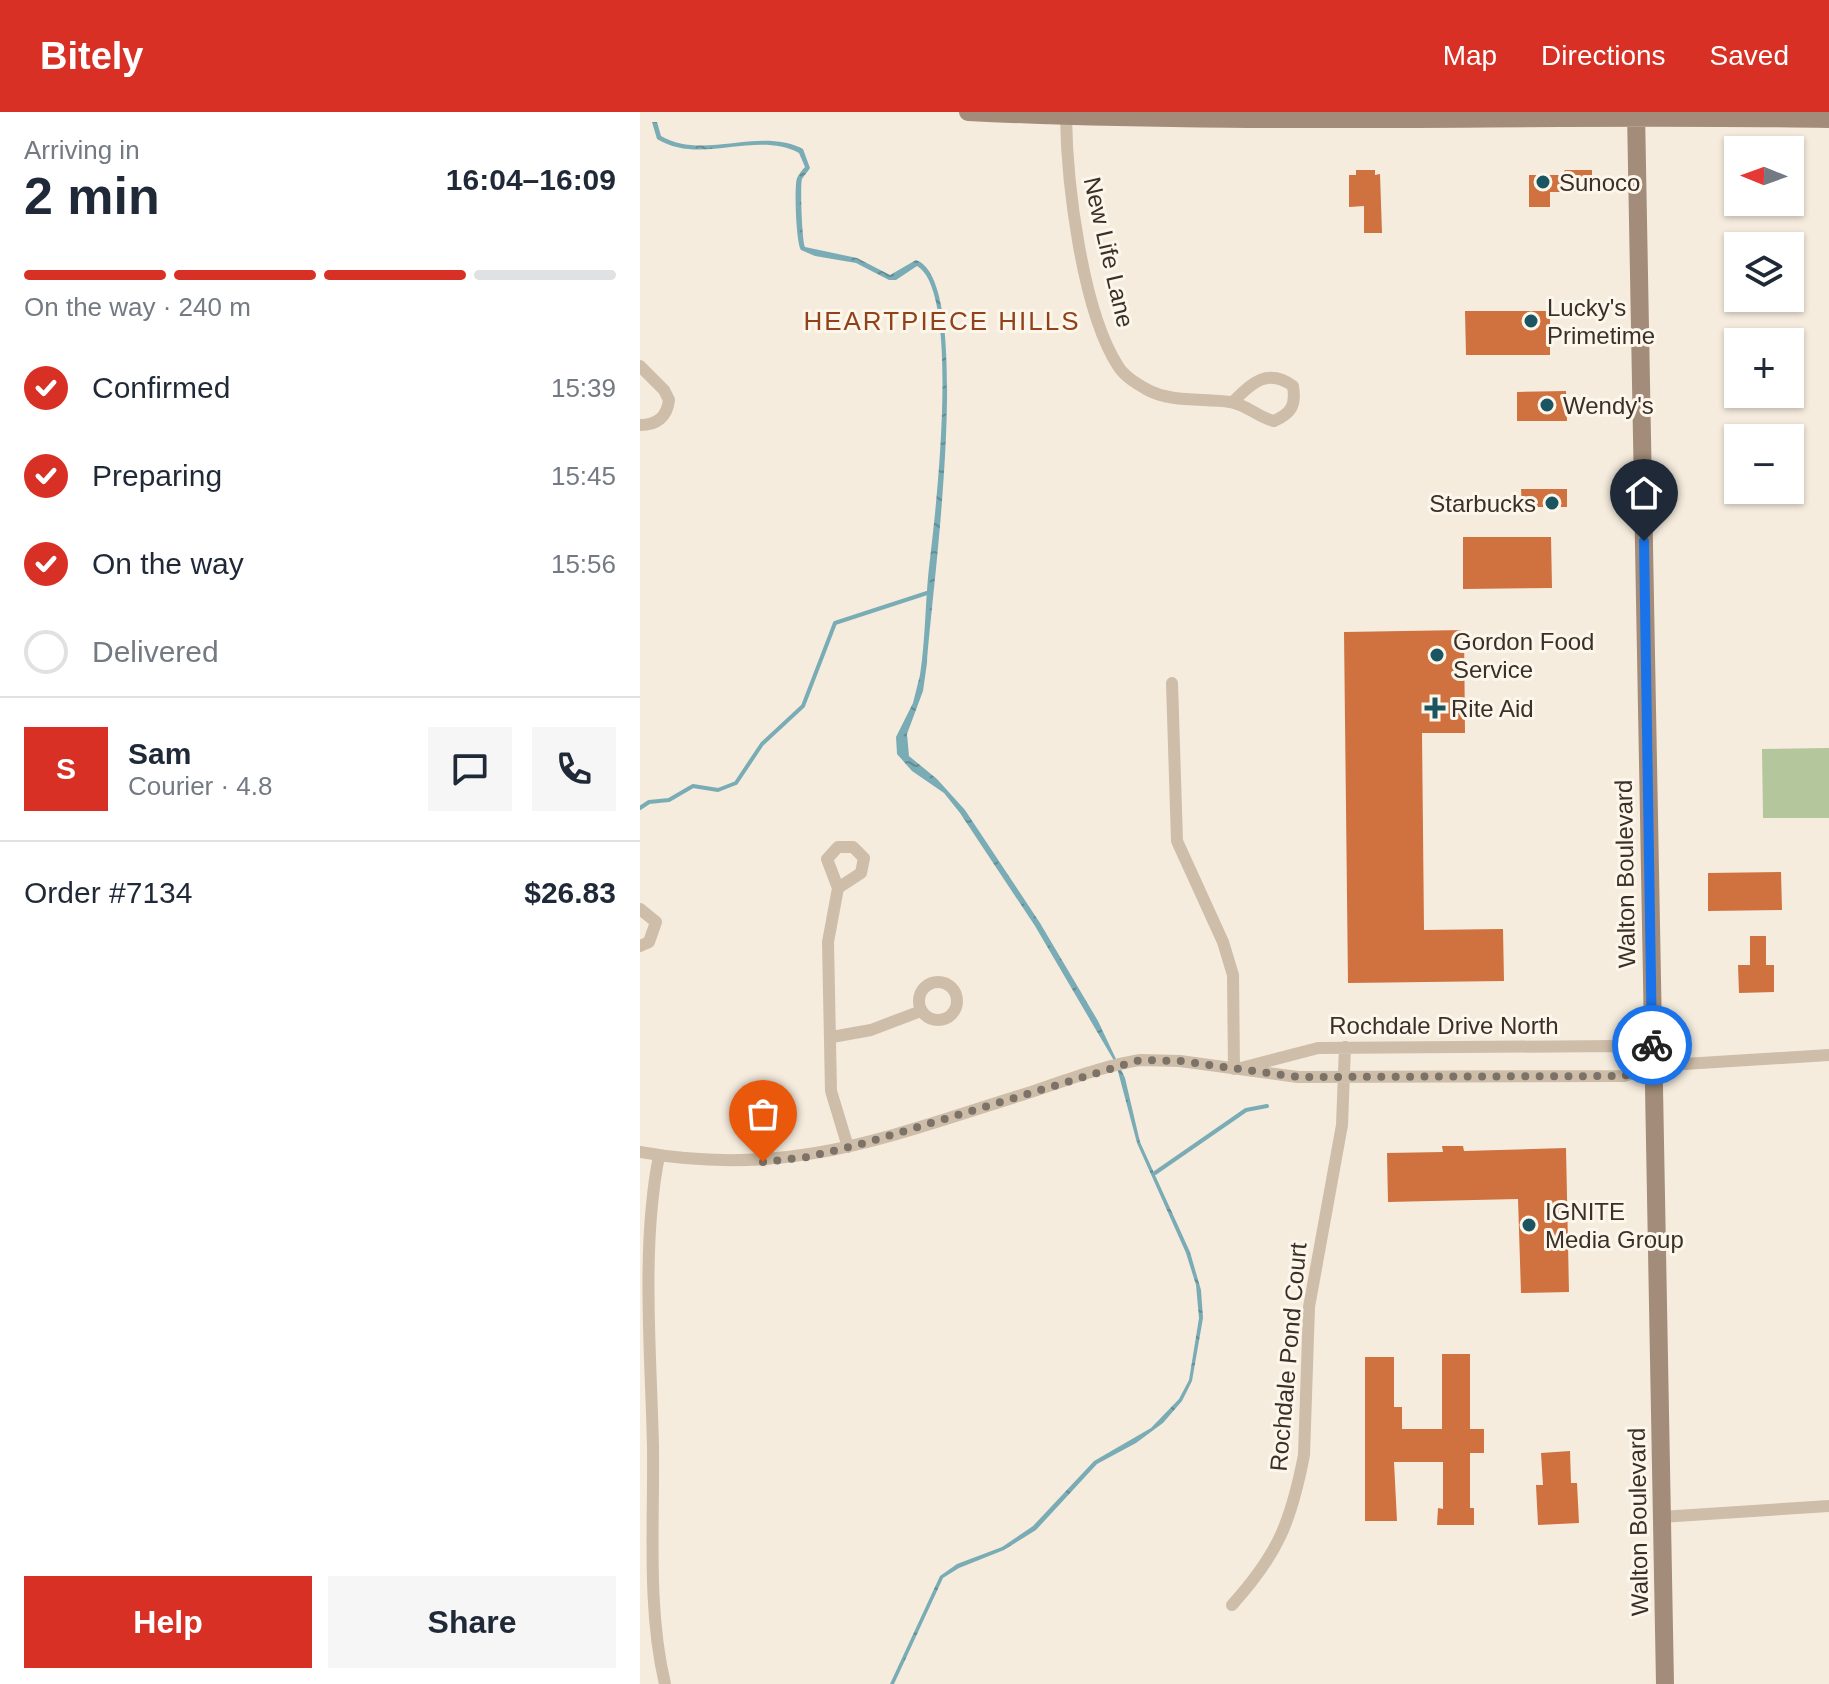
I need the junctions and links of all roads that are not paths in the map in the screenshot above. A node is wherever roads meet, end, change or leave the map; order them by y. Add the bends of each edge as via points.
1 (968, 112) edge
2 (1473, 112) edge
3 (1066, 114) edge
4 (1122, 114) edge
5 (1636, 114) edge
6 (1340, 117) edge
7 (1829, 119) edge
8 (1454, 121) junction
9 (640, 366) edge
10 (1233, 402) junction
11 (640, 425) edge
12 (1172, 683) dead end
13 (838, 888) dead end
14 (640, 909) edge
15 (640, 946) edge
16 (921, 1011) dead end
17 (832, 1037) junction
18 (1345, 1047) junction
19 (1829, 1055) edge
20 (1652, 1066) junction
21 (1234, 1069) junction
22 (1344, 1076) junction
23 (848, 1147) junction
24 (640, 1152) edge
25 (659, 1156) junction
26 (1829, 1506) edge
27 (1661, 1517) junction
28 (1232, 1605) dead end
29 (665, 1684) edge
30 (1665, 1684) edge

1 - 3 main road
2 - 8 main road
3 - 4 main road
3 - 10 street, New Life Lane via 1071,196 1087,277 1119,368 1150,392
4 - 6 main road
5 - 7 main road
5 - 8 main road
5 - 20 main road, Walton Boulevard
6 - 8 main road
9 - 11 street via 669,400 662,417
10 - 10 street, New Life Lane via 1274,421 1289,414 1296,401 1293,386 1281,377 1265,376
12 - 21 street via 1177,841 1233,975
13 - 17 street via 828,942
14 - 15 street via 656,922 649,942
16 - 17 street via 871,1030
17 - 23 street via 831,1091
18 - 20 street, Rochdale Drive North via 1620,1046
18 - 21 street, Rochdale Drive North via 1318,1048
18 - 22 street, Rochdale Pond Court
19 - 20 street
20 - 22 street via 1624,1076
20 - 27 main road, Walton Boulevard
21 - 22 street
21 - 23 street via 1169,1060 1125,1062
22 - 28 street, Rochdale Pond Court via 1342,1125 1309,1307 1300,1476 1275,1550
23 - 25 street via 763,1162
24 - 25 street
25 - 29 street via 651,1195 651,1361 656,1634
26 - 27 street
27 - 30 main road, Walton Boulevard

